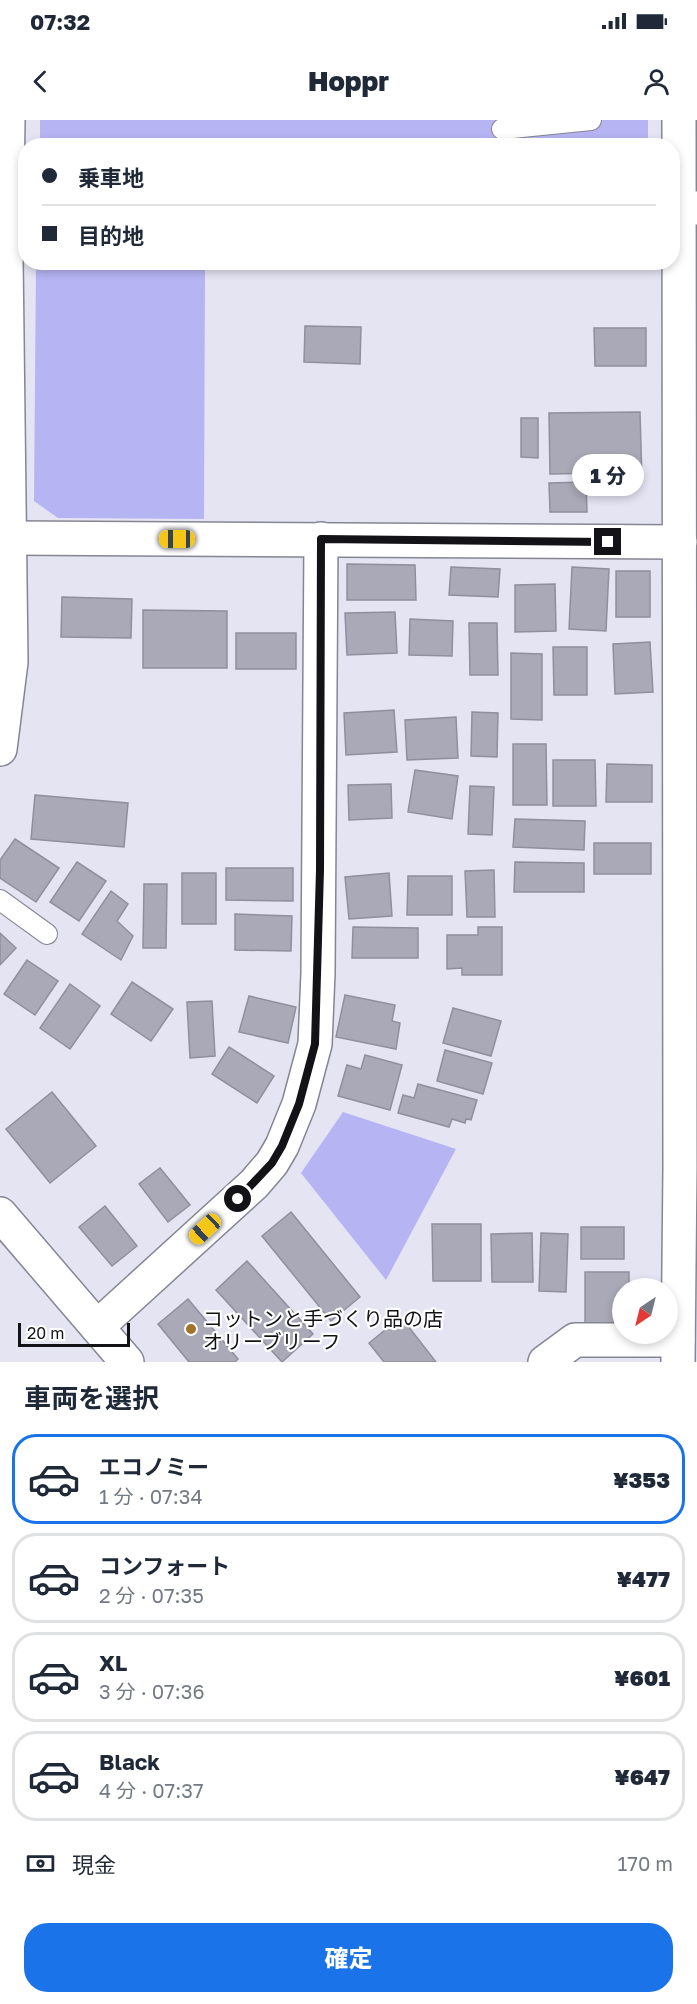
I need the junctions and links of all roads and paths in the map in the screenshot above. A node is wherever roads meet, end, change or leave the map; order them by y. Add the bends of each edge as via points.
1 (8, 120) edge
2 (591, 120) edge
3 (679, 120) edge
4 (502, 129) dead end
5 (680, 138) edge
6 (680, 142) edge
7 (11, 206) edge
8 (683, 208) edge
9 (10, 538) junction
10 (321, 539) junction
11 (680, 542) junction
12 (0, 748) edge
13 (0, 900) edge
14 (46, 934) dead end
15 (689, 1168) edge
16 (0, 1214) edge
17 (97, 1327) junction
18 (678, 1351) edge
19 (127, 1362) edge
20 (545, 1362) edge

1 - 7 street
2 - 4 lane
3 - 5 street
6 - 8 street
7 - 9 street via 6,256
8 - 11 street
9 - 10 street
9 - 12 street via 11,662
10 - 11 street
10 - 17 street via 318,985 315,1044 299,1104 282,1146 254,1184
11 - 15 street
13 - 14 lane
15 - 18 street
16 - 17 street
17 - 19 street
18 - 20 street via 575,1340

